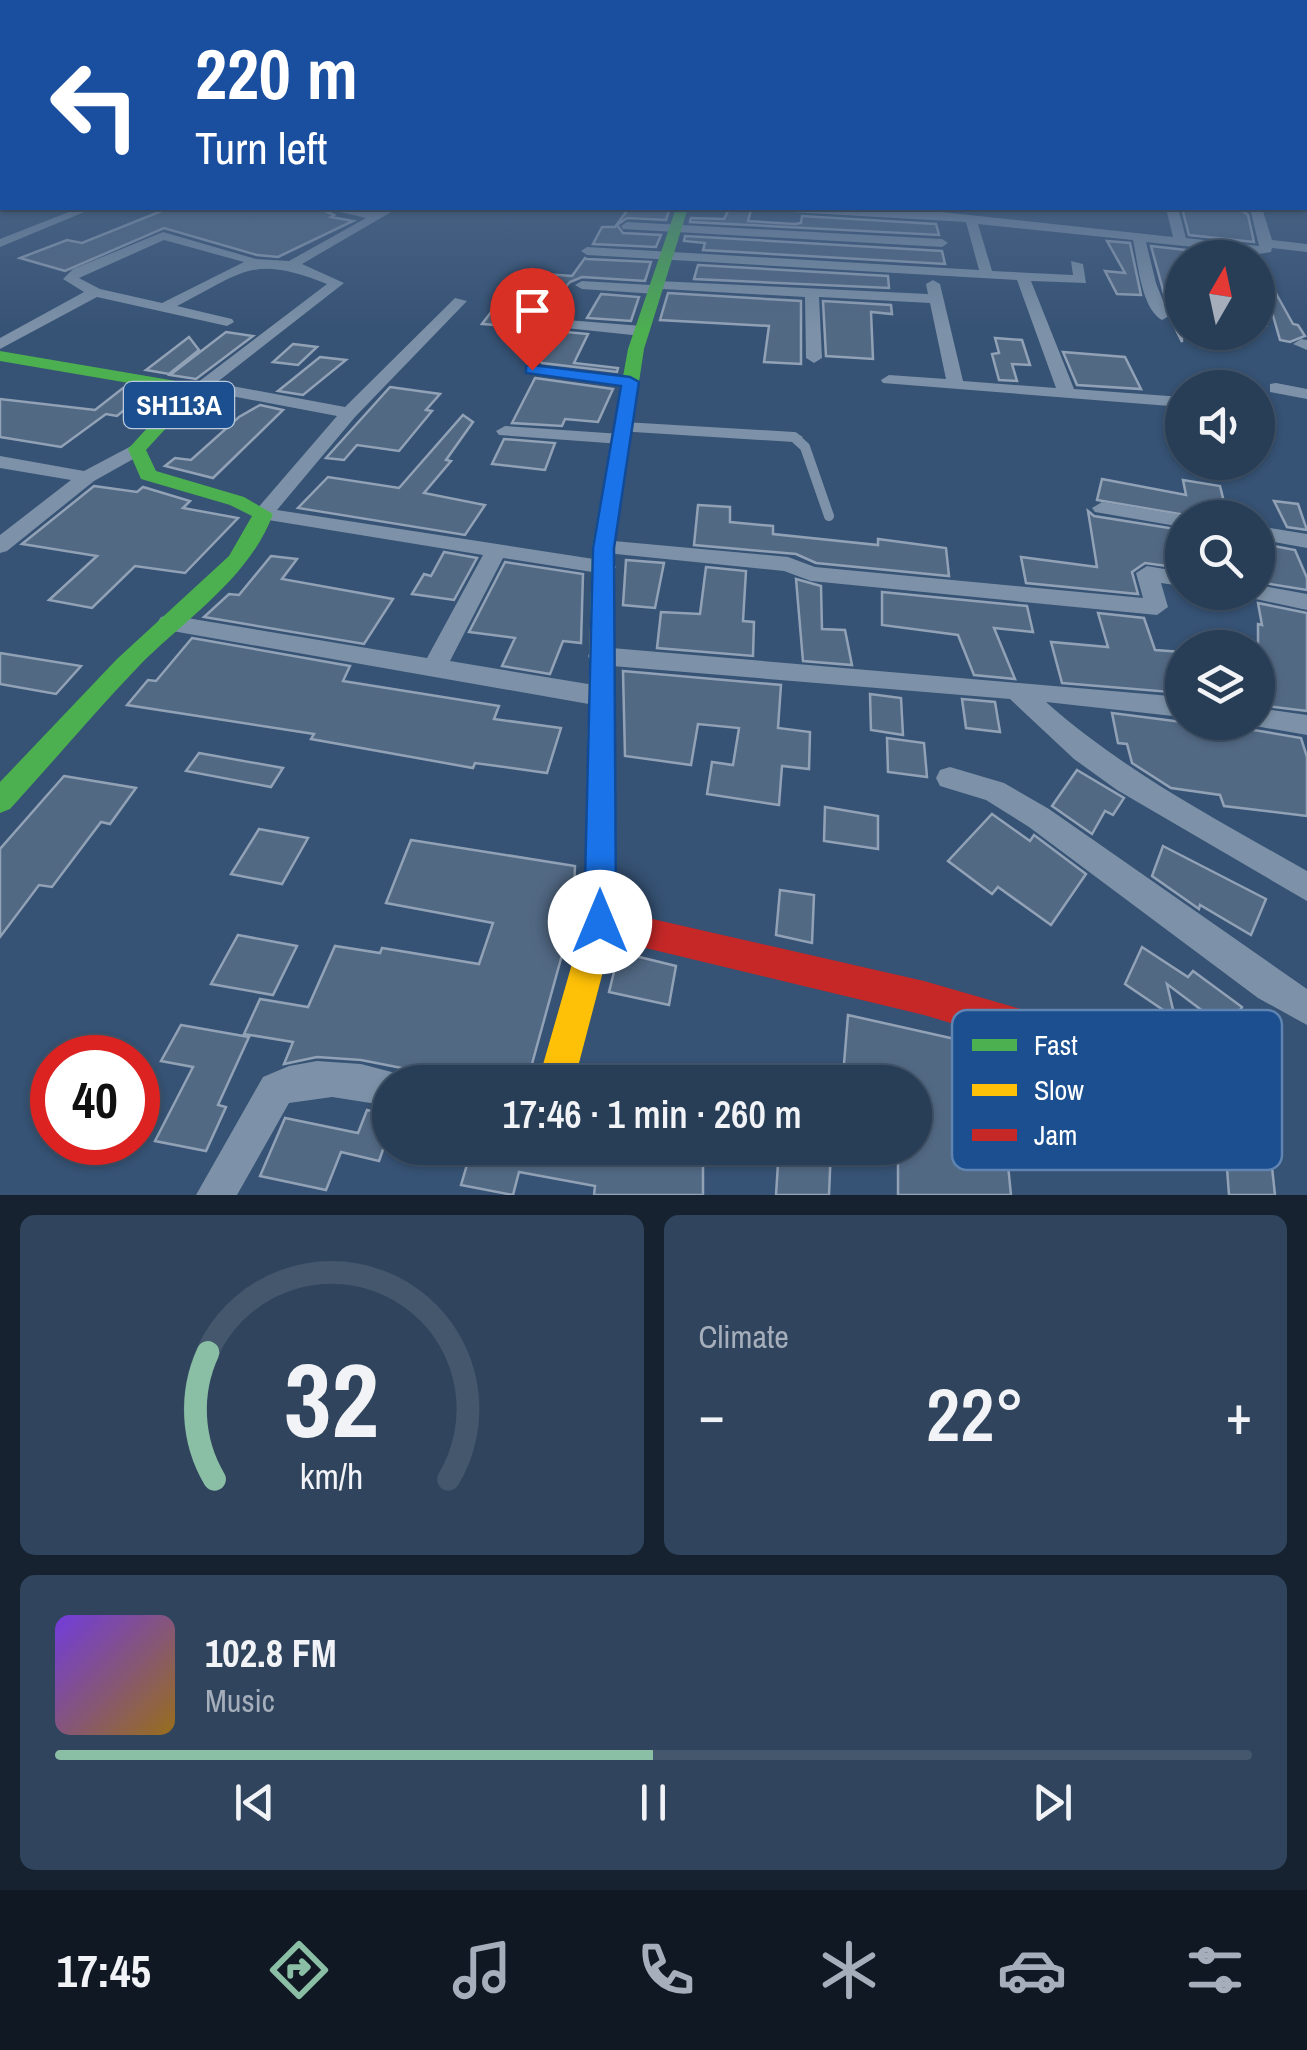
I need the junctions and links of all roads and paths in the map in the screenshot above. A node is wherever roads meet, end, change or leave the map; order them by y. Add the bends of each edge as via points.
1 (678, 218) edge
2 (60, 219) edge
3 (371, 219) edge
4 (673, 219) edge
5 (686, 219) edge
6 (965, 219) edge
7 (1029, 219) edge
8 (972, 220) junction
9 (627, 226) dead end
10 (1029, 226) junction
11 (1139, 238) junction
12 (1165, 240) edge
13 (0, 243) edge
14 (942, 243) dead end
15 (1275, 246) edge
16 (1307, 248) edge
17 (587, 251) dead end
18 (668, 255) junction
19 (252, 263) junction
20 (1076, 264) dead end
21 (291, 265) junction
22 (930, 272) junction
23 (987, 276) junction
24 (1024, 278) junction
25 (582, 284) dead end
26 (657, 287) junction
27 (95, 292) junction
28 (812, 293) junction
29 (935, 300) junction
30 (460, 301) dead end
31 (163, 308) junction
32 (1162, 316) dead end
33 (227, 322) dead end
34 (542, 322) dead end
35 (642, 332) junction
36 (1, 354) edge
37 (814, 358) dead end
38 (532, 370) dead end
39 (890, 380) dead end
40 (630, 382) junction
41 (955, 383) junction
42 (203, 386) junction
43 (1276, 388) dead end
44 (1066, 391) junction
45 (1307, 394) edge
46 (1165, 400) edge
47 (181, 402) junction
48 (350, 412) junction
49 (504, 431) dead end
50 (622, 433) junction
51 (794, 437) joint
52 (137, 449) junction
53 (0, 462) edge
54 (88, 478) junction
55 (1102, 508) dead end
56 (263, 514) junction
57 (829, 516) dead end
58 (1165, 517) edge
59 (1275, 535) edge
60 (1307, 540) edge
61 (0, 546) edge
62 (496, 551) junction
63 (604, 557) junction
64 (1165, 576) edge
65 (1275, 596) edge
66 (1307, 602) edge
67 (169, 624) junction
68 (600, 656) junction
69 (434, 668) junction
70 (1016, 690) junction
71 (600, 696) junction
72 (1165, 705) edge
73 (1275, 720) edge
74 (1307, 725) edge
75 (950, 778) dead end
76 (0, 801) edge
77 (1307, 887) edge
78 (600, 922) junction
79 (1307, 1008) edge
80 (965, 1010) edge
81 (561, 1065) edge
82 (372, 1084) edge
83 (215, 1195) edge

1 - 18 street
2 - 13 street
3 - 21 street
4 - 9 street
5 - 14 street
6 - 8 street
7 - 10 street
8 - 10 street
8 - 23 street
10 - 11 street
11 - 12 street
11 - 32 street
15 - 16 street
17 - 18 street
18 - 22 street
18 - 26 street
19 - 21 street
19 - 27 street via 162,236 71,276
19 - 31 street
20 - 24 street via 1081,280
21 - 42 street via 338,283
22 - 23 street
22 - 29 street
23 - 24 street
24 - 44 street
25 - 26 street
26 - 28 street
26 - 35 street
27 - 31 street
27 - 36 street
28 - 29 street
28 - 37 street
29 - 41 street
30 - 48 street
31 - 33 street
34 - 35 street
35 - 40 street
36 - 47 street, SH113A via 170,385
38 - 40 street
39 - 41 street
40 - 50 street
41 - 44 street
42 - 47 street
42 - 48 street
43 - 45 street
44 - 46 street
47 - 52 street, SH113A
48 - 56 street
49 - 50 street
50 - 51 street
50 - 63 street
51 - 57 lane via 805,447
52 - 54 street
52 - 56 street, SH113A via 148,476
53 - 54 street
54 - 61 street
55 - 58 street
56 - 62 street
56 - 67 street via 257,534
59 - 60 street
62 - 63 street
62 - 69 street
63 - 64 street via 788,564 811,574 1157,607 1147,573
63 - 68 street
65 - 66 street
67 - 69 street
67 - 76 street
68 - 70 street
68 - 71 street
69 - 71 street
70 - 72 street
70 - 77 street via 1127,782
71 - 78 street
73 - 74 street
75 - 79 street via 994,791 1039,818
78 - 80 street
78 - 81 street
82 - 83 street via 313,1079 276,1090

